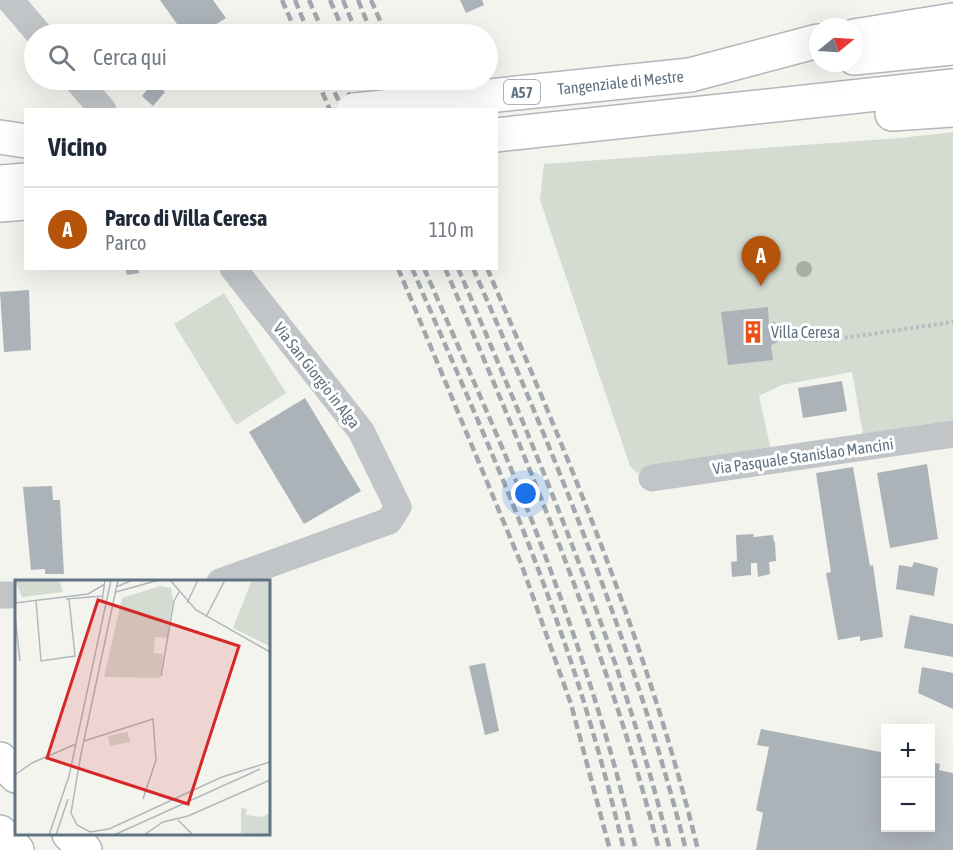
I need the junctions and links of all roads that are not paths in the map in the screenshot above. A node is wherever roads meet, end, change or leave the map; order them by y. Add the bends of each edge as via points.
1 (9, 0) edge
2 (953, 20) edge
3 (30, 24) edge
4 (863, 35) edge
5 (809, 43) edge
6 (953, 48) edge
7 (863, 57) edge
8 (809, 63) edge
9 (690, 75) junction
10 (953, 86) edge
11 (86, 90) edge
12 (101, 108) edge
13 (373, 108) edge
14 (953, 110) edge
15 (695, 114) junction
16 (498, 135) edge
17 (0, 136) edge
18 (24, 142) edge
19 (24, 142) edge
20 (0, 146) edge
21 (24, 180) edge
22 (0, 182) edge
23 (24, 203) edge
24 (0, 205) edge
25 (235, 270) edge
26 (953, 434) edge
27 (652, 478) dead end
28 (226, 580) edge
29 (0, 759) edge
30 (15, 775) edge
31 (0, 832) edge
32 (70, 835) edge
33 (16, 850) edge
34 (85, 850) edge

1 - 3 street
2 - 4 highway
5 - 9 highway, A57
6 - 7 highway
8 - 9 highway, Tangenziale di Mestre / A57
9 - 13 highway, Tangenziale di Mestre / A57, bridge
10 - 15 highway
11 - 12 street
14 - 15 highway via 827,120
15 - 16 highway
17 - 18 highway
19 - 20 highway
21 - 22 highway
23 - 24 highway
25 - 28 street, Via San Giorgio in Alga via 361,431 399,507 389,521
26 - 27 street, Via Pasquale Stanislao Mancini
29 - 30 highway
31 - 33 highway
32 - 34 highway

